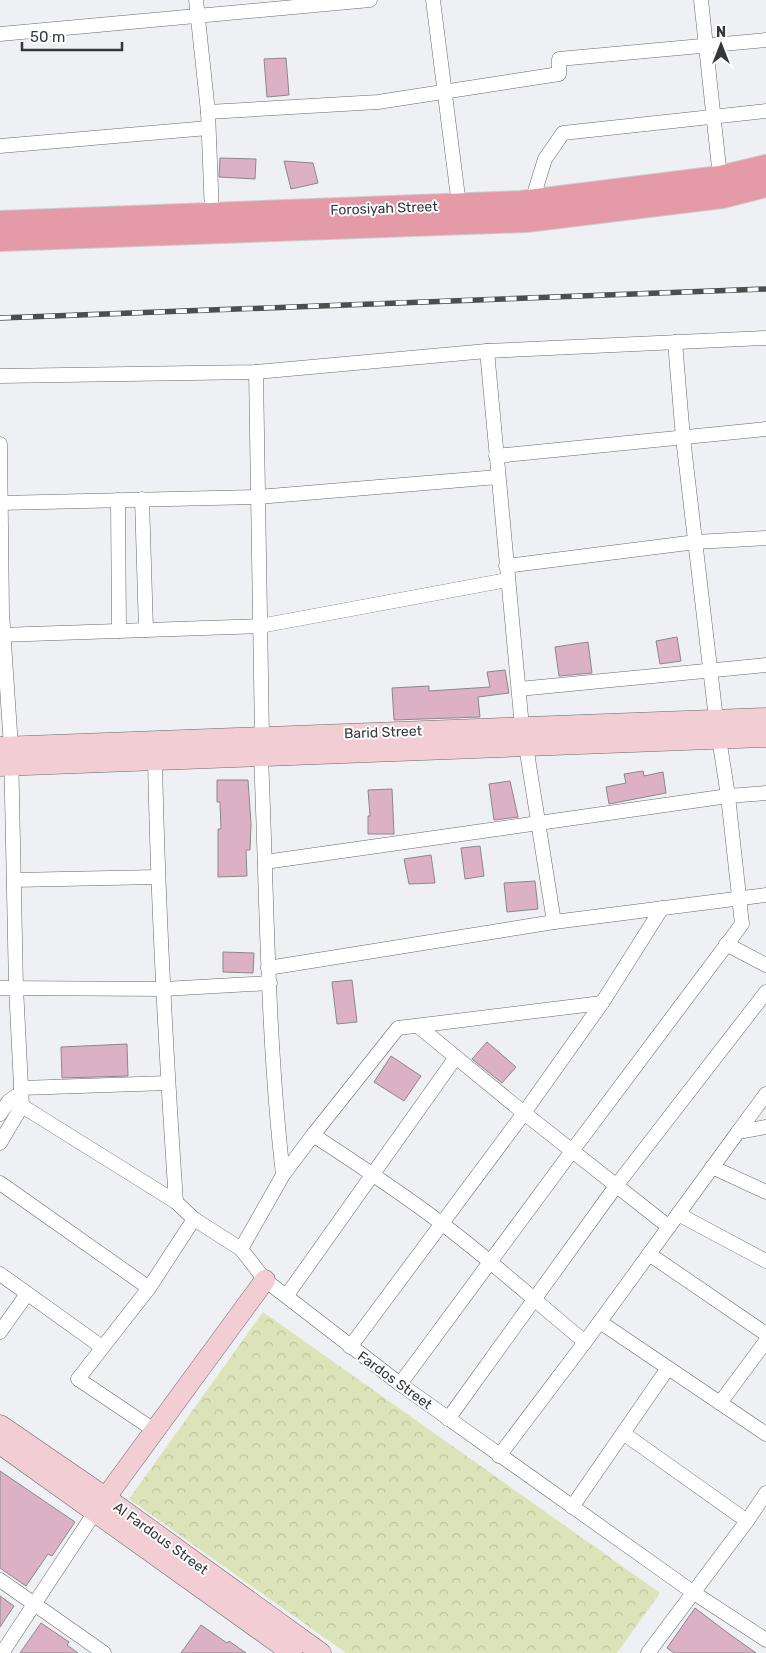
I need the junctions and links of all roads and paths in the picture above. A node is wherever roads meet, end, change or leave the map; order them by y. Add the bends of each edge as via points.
1 (196, 0) edge
2 (370, 0) edge
3 (434, 0) edge
4 (701, 0) edge
5 (198, 16) junction
6 (0, 34) edge
7 (766, 40) edge
8 (706, 46) junction
9 (445, 93) junction
10 (766, 111) edge
11 (208, 112) junction
12 (712, 116) junction
13 (208, 128) junction
14 (0, 146) edge
15 (766, 166) edge
16 (720, 177) junction
17 (766, 186) edge
18 (532, 201) junction
19 (459, 205) junction
20 (212, 214) junction
21 (0, 224) edge
22 (766, 338) edge
23 (675, 342) junction
24 (487, 351) junction
25 (256, 372) junction
26 (0, 376) edge
27 (766, 429) edge
28 (683, 438) junction
29 (0, 444) edge
30 (496, 456) junction
31 (498, 477) junction
32 (258, 497) junction
33 (142, 499) junction
34 (118, 500) junction
35 (1, 503) edge
36 (766, 538) edge
37 (696, 542) junction
38 (507, 573) junction
39 (1, 613) edge
40 (260, 626) junction
41 (146, 630) junction
42 (119, 631) junction
43 (2, 634) edge
44 (766, 666) edge
45 (712, 671) junction
46 (519, 689) junction
47 (766, 718) edge
48 (718, 729) junction
49 (524, 736) junction
50 (766, 737) edge
51 (262, 746) junction
52 (5, 756) edge
53 (155, 760) junction
54 (766, 794) edge
55 (728, 796) junction
56 (537, 823) junction
57 (265, 862) junction
58 (157, 877) junction
59 (14, 880) junction
60 (766, 895) edge
61 (739, 900) junction
62 (662, 908) junction
63 (554, 922) junction
64 (726, 944) junction
65 (766, 965) edge
66 (268, 968) junction
67 (270, 983) junction
68 (16, 987) junction
69 (0, 988) edge
70 (164, 989) junction
71 (766, 992) edge
72 (602, 1003) junction
73 (418, 1026) junction
74 (456, 1057) junction
75 (168, 1083) junction
76 (766, 1094) edge
77 (18, 1097) junction
78 (524, 1113) junction
79 (0, 1114) edge
80 (766, 1127) edge
81 (738, 1132) junction
82 (313, 1134) junction
83 (0, 1143) edge
84 (572, 1151) junction
85 (712, 1168) junction
86 (372, 1173) junction
87 (284, 1175) junction
88 (0, 1183) edge
89 (616, 1186) junction
90 (766, 1192) edge
91 (176, 1202) junction
92 (678, 1214) junction
93 (194, 1219) junction
94 (442, 1223) junction
95 (669, 1227) junction
96 (241, 1249) junction
97 (650, 1254) junction
98 (490, 1261) junction
99 (766, 1261) edge
100 (0, 1274) edge
101 (265, 1280) junction
102 (149, 1288) junction
103 (27, 1294) junction
104 (287, 1295) junction
105 (534, 1300) junction
106 (600, 1322) junction
107 (0, 1332) edge
108 (766, 1334) edge
109 (766, 1341) edge
110 (585, 1342) junction
111 (102, 1347) junction
112 (350, 1347) junction
113 (668, 1368) junction
114 (400, 1384) junction
115 (720, 1403) junction
116 (448, 1419) junction
117 (0, 1425) edge
118 (154, 1430) junction
119 (623, 1433) junction
120 (766, 1434) edge
121 (0, 1444) edge
122 (499, 1456) junction
123 (766, 1492) edge
124 (100, 1505) junction
125 (572, 1507) junction
126 (747, 1521) junction
127 (0, 1580) edge
128 (694, 1593) junction
129 (35, 1604) junction
130 (766, 1640) edge
131 (2, 1653) edge
132 (104, 1653) edge
133 (292, 1653) edge
134 (321, 1653) edge
135 (648, 1653) edge

1 - 5 street
2 - 5 street
3 - 9 street
4 - 8 street
5 - 6 street
5 - 11 street
7 - 8 street
8 - 9 street via 559,59 559,74
8 - 12 street
9 - 11 street via 378,102
9 - 19 street
10 - 12 street
11 - 13 street
12 - 16 street
12 - 18 street via 562,133 545,159
13 - 14 street
13 - 20 street
15 - 16 main road, Forosiyah Street
16 - 18 main road, Forosiyah Street
17 - 21 main road, Forosiyah Street via 722,197 526,221
18 - 19 main road, Forosiyah Street
19 - 20 main road, Forosiyah Street
20 - 21 main road, Forosiyah Street
22 - 23 street
23 - 24 street
23 - 28 street
24 - 25 street
24 - 30 street
25 - 26 street
25 - 32 street
27 - 28 street
28 - 30 street
28 - 37 street
29 - 35 street
30 - 31 street
31 - 32 street
31 - 38 street
32 - 33 street
32 - 40 street
33 - 34 street
33 - 41 street
34 - 35 street
34 - 42 street
35 - 39 street
36 - 37 street
37 - 38 street
37 - 45 street
38 - 40 street
38 - 46 street
39 - 43 street
40 - 41 street
40 - 51 street
41 - 42 street
42 - 43 street
43 - 52 street
44 - 45 street
45 - 46 street
45 - 48 street
46 - 49 street
47 - 48 main road, Barid Street
48 - 49 main road, Barid Street
48 - 50 main road, Barid Street
48 - 55 street
49 - 51 main road, Barid Street
49 - 56 street
51 - 52 main road, Barid Street
51 - 53 main road, Barid Street
51 - 57 street
52 - 53 main road, Barid Street
52 - 59 street
53 - 58 street
54 - 55 street
55 - 56 street
55 - 61 street
56 - 57 street
56 - 63 street
57 - 66 street
58 - 59 street
58 - 70 street
59 - 68 street
60 - 61 street
61 - 62 street
61 - 64 street via 742,924
62 - 63 street
62 - 72 street
63 - 66 street
64 - 65 street
64 - 84 street
66 - 67 street
67 - 70 street
67 - 87 street via 275,1103
68 - 69 street
68 - 70 street
68 - 77 street
70 - 75 street
71 - 89 street
72 - 73 street
72 - 78 street
73 - 74 street
73 - 82 street via 398,1028
74 - 78 street
74 - 86 street
75 - 77 street
75 - 91 street
76 - 81 street
77 - 79 street
77 - 83 street
77 - 91 street, Fardos Street
78 - 84 street
78 - 94 street
80 - 81 street
81 - 85 street
82 - 86 street
82 - 87 street
84 - 89 street
84 - 98 street
85 - 90 street
85 - 92 street
86 - 94 street
86 - 104 street
87 - 96 street
88 - 102 street
89 - 95 street
89 - 105 street
91 - 93 street, Fardos Street
92 - 95 street
92 - 99 street
93 - 96 street, Fardos Street
93 - 102 street
94 - 98 street
94 - 112 street
95 - 97 street
96 - 101 street, Fardos Street
97 - 106 street
97 - 108 street
98 - 105 street
98 - 114 street
100 - 103 street
101 - 104 street, Fardos Street
101 - 118 main road
102 - 111 street
103 - 107 street
103 - 111 street
104 - 112 street, Fardos Street
105 - 110 street
105 - 116 street
106 - 110 street
106 - 113 street
109 - 115 street
110 - 122 street
111 - 118 street via 78,1379
112 - 114 street, Fardos Street
113 - 115 street
113 - 119 street
114 - 116 street, Fardos Street
115 - 120 street
116 - 122 street, Fardos Street
117 - 124 main road, Al Fardous Street
118 - 124 main road
119 - 125 street
119 - 126 street
121 - 124 main road, Al Fardous Street
122 - 125 street, Fardos Street
123 - 126 street
124 - 129 street
124 - 133 main road, Al Fardous Street
124 - 134 main road, Al Fardous Street
125 - 128 street, Fardos Street
126 - 128 street
127 - 129 street
128 - 130 street, Fardos Street
128 - 135 street
129 - 131 street
129 - 132 street

